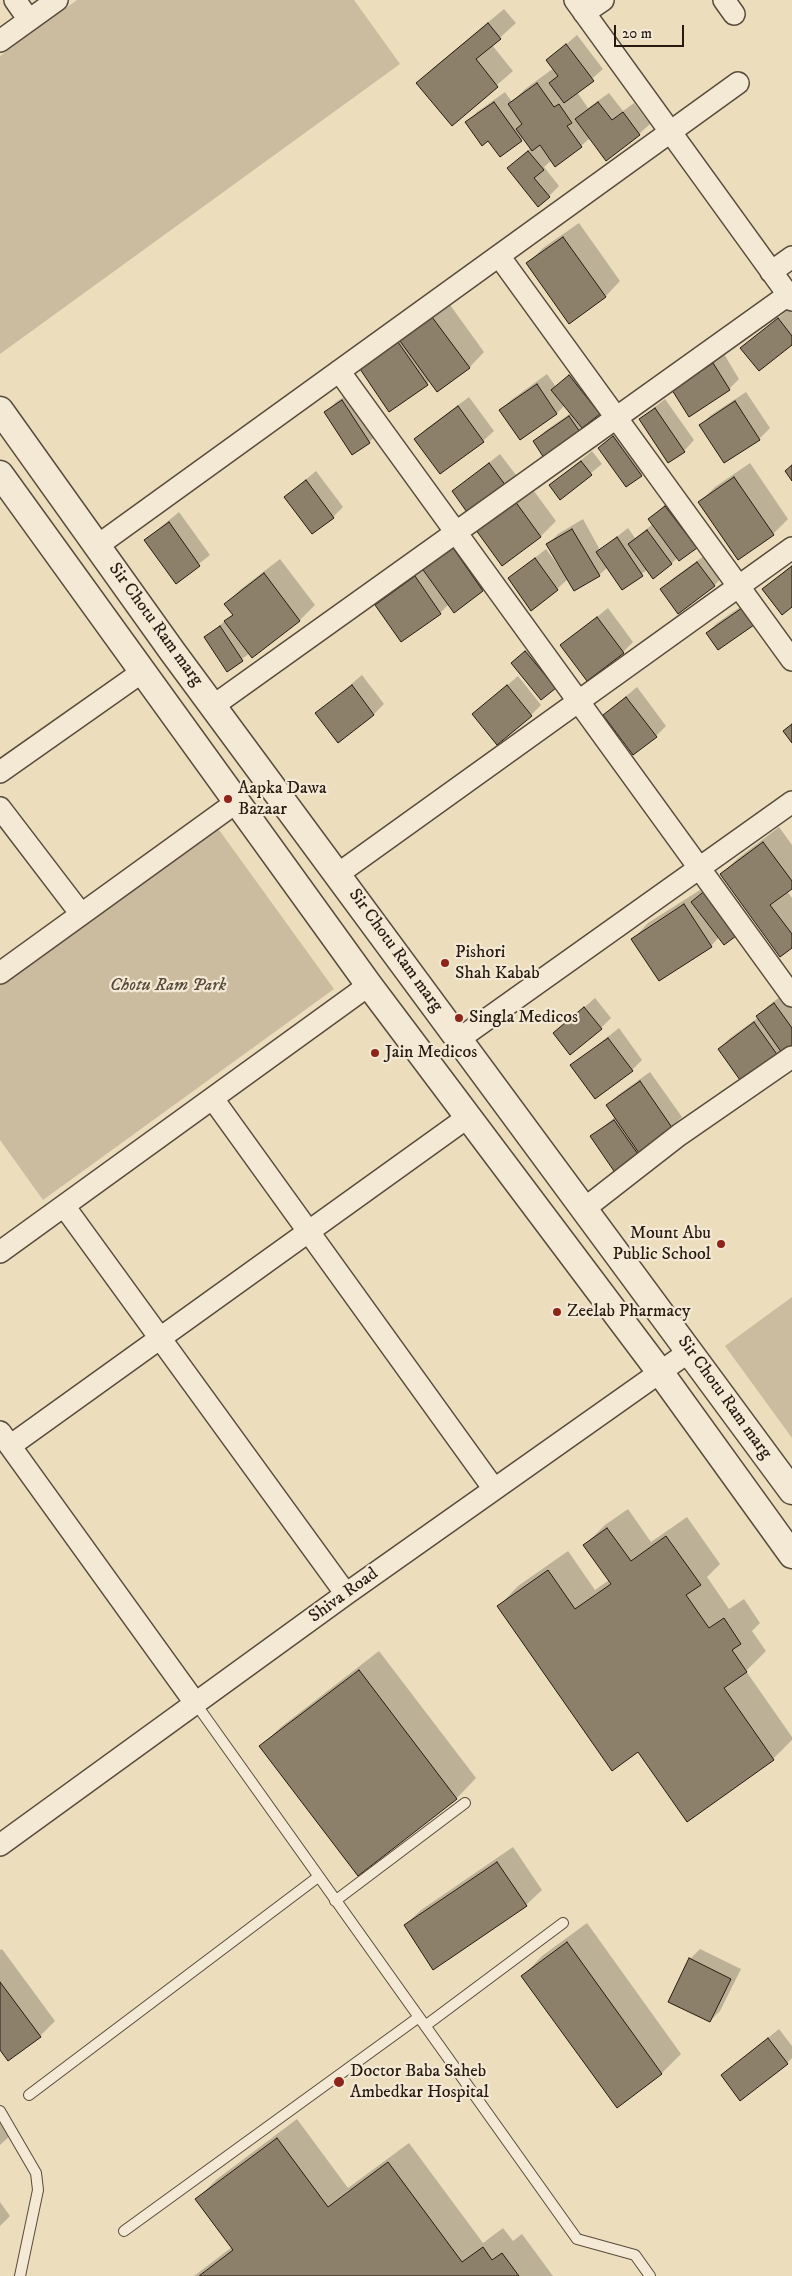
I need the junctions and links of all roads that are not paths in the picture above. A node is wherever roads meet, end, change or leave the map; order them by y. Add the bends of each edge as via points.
1 (15, 0) edge
2 (57, 0) edge
3 (603, 0) edge
4 (579, 6) edge
5 (29, 20) junction
6 (0, 41) edge
7 (738, 83) dead end
8 (670, 132) junction
9 (499, 256) junction
10 (792, 258) edge
11 (772, 272) junction
12 (790, 298) edge
13 (339, 371) junction
14 (0, 410) edge
15 (616, 418) junction
16 (0, 474) edge
17 (456, 532) junction
18 (98, 546) junction
19 (792, 548) edge
20 (738, 586) junction
21 (792, 660) edge
22 (142, 672) junction
23 (578, 701) junction
24 (213, 706) junction
25 (0, 772) edge
26 (238, 801) junction
27 (792, 802) edge
28 (0, 808) edge
29 (699, 868) junction
30 (338, 874) junction
31 (81, 914) junction
32 (0, 973) edge
33 (369, 985) junction
34 (792, 996) edge
35 (459, 1039) junction
36 (792, 1057) edge
37 (213, 1099) junction
38 (468, 1117) junction
39 (64, 1206) junction
40 (584, 1209) junction
41 (309, 1231) junction
42 (0, 1252) edge
43 (160, 1338) junction
44 (690, 1351) junction
45 (660, 1372) junction
46 (5, 1439) edge
47 (494, 1489) junction
48 (792, 1491) edge
49 (792, 1555) edge
50 (346, 1594) junction
51 (196, 1704) junction
52 (465, 1803) dead end
53 (0, 1844) edge
54 (318, 1877) junction
55 (335, 1901) junction
56 (563, 1923) dead end
57 (418, 2017) junction
58 (425, 2026) junction
59 (30, 2095) dead end
60 (0, 2111) edge
61 (124, 2231) dead end
62 (20, 2276) edge
63 (650, 2276) edge

1 - 5 street
2 - 5 street
3 - 4 street
4 - 8 street
5 - 6 street
7 - 8 street
8 - 9 street
8 - 11 street
9 - 13 street
9 - 15 street
10 - 11 street
11 - 12 street
12 - 15 street
13 - 17 street
13 - 18 street
14 - 18 street, Sir Chotu Ram marg
15 - 17 street
15 - 20 street
16 - 22 street, Sir Chotu Ram marg
17 - 23 street
17 - 24 street
18 - 24 street, Sir Chotu Ram marg
19 - 20 street
20 - 21 street
20 - 23 street
22 - 25 street
22 - 26 street, Sir Chotu Ram marg
23 - 29 street
23 - 30 street
24 - 30 street, Sir Chotu Ram marg
26 - 31 street
26 - 33 street, Sir Chotu Ram marg
27 - 29 street
28 - 31 street
29 - 34 street
29 - 35 street
30 - 35 street, Sir Chotu Ram marg
31 - 32 street
33 - 37 street
33 - 38 street, Sir Chotu Ram marg
35 - 40 street, Sir Chotu Ram marg
36 - 40 street via 679,1135
37 - 39 street
37 - 41 street
38 - 41 street
38 - 45 street, Sir Chotu Ram marg
39 - 42 street
39 - 43 street
40 - 44 street, Sir Chotu Ram marg
41 - 43 street
41 - 47 street
43 - 46 street
43 - 50 street
44 - 45 street, Shiva Road
44 - 48 street, Sir Chotu Ram marg
45 - 47 street, Shiva Road
45 - 49 street, Sir Chotu Ram marg
46 - 51 street
47 - 50 street, Shiva Road
50 - 51 street, Shiva Road
51 - 53 street, Shiva Road
51 - 54 lane
52 - 55 lane
54 - 55 lane
54 - 59 lane
55 - 57 lane
56 - 58 lane
57 - 58 lane
57 - 61 lane
58 - 63 lane via 577,2239 635,2255
60 - 62 lane via 36,2173 38,2190

